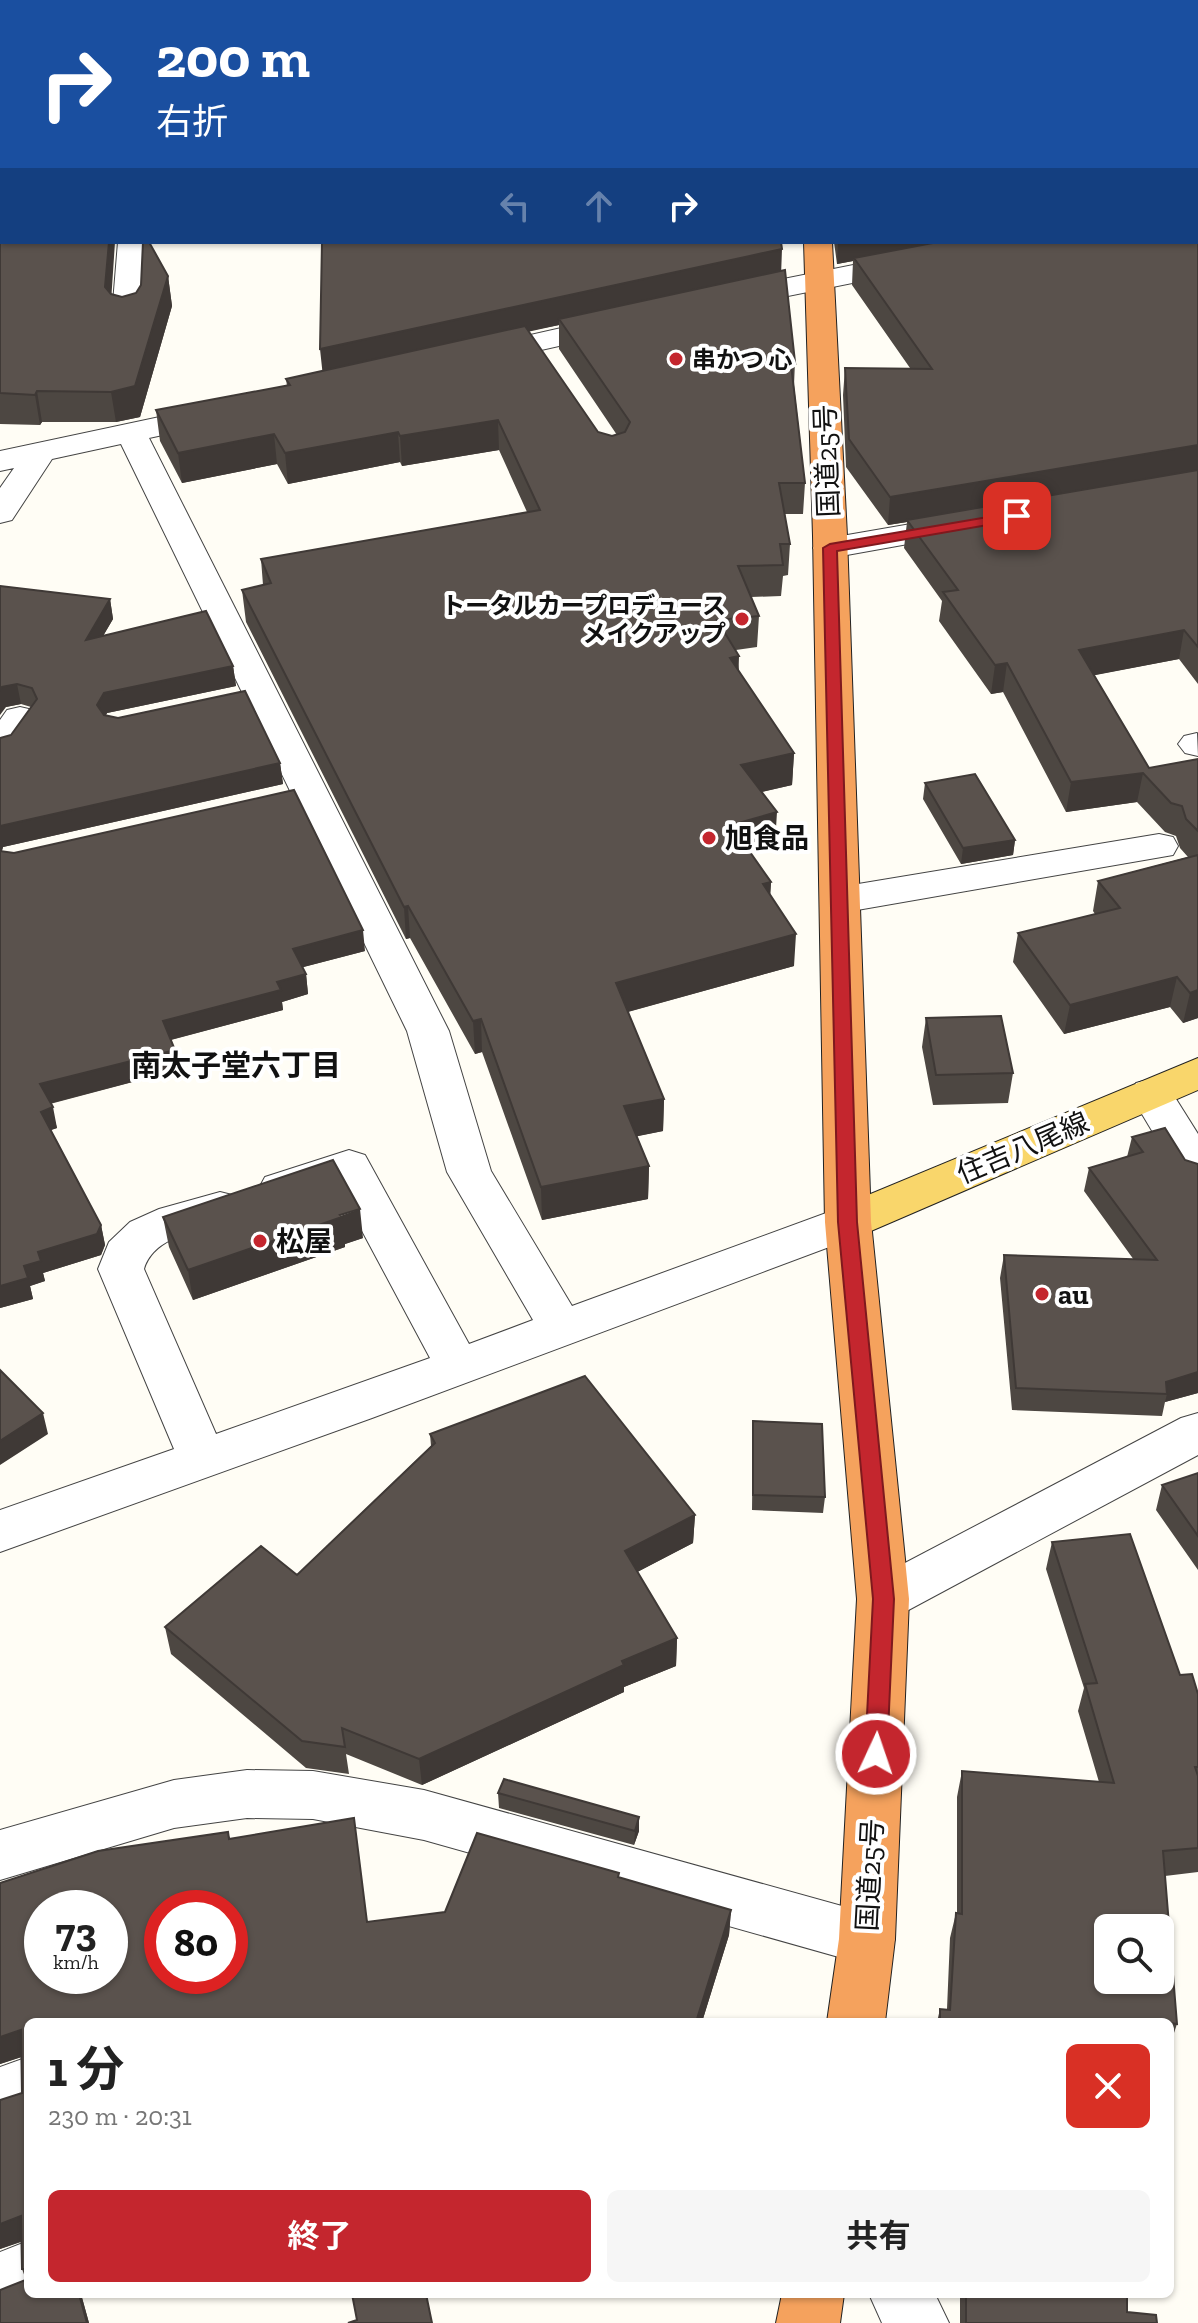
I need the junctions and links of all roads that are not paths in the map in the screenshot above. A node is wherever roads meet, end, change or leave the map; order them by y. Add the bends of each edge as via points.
1 (132, 244) edge
2 (818, 244) edge
3 (1001, 244) edge
4 (820, 279) junction
5 (703, 305) edge
6 (127, 315) edge
7 (642, 319) edge
8 (458, 360) edge
9 (240, 409) edge
10 (131, 433) junction
11 (40, 453) junction
12 (0, 461) edge
13 (0, 513) edge
14 (987, 521) edge
15 (830, 548) junction
16 (1159, 846) dead end
17 (840, 900) junction
18 (1198, 1073) edge
19 (1151, 1094) junction
20 (1198, 1170) edge
21 (848, 1222) junction
22 (561, 1328) junction
23 (458, 1367) junction
24 (1198, 1432) edge
25 (202, 1458) junction
26 (0, 1531) edge
27 (883, 1599) junction
28 (0, 1855) edge
29 (867, 1939) junction
30 (857, 2018) edge
31 (24, 2087) edge
32 (0, 2096) edge
33 (24, 2274) edge
34 (0, 2284) edge
35 (812, 2298) edge
36 (902, 2298) edge
37 (808, 2323) edge
38 (917, 2323) edge

1 - 6 street
2 - 4 highway, 国道25号
3 - 4 street
4 - 5 street
4 - 15 highway, 国道25号
7 - 8 street via 544,355
9 - 10 street
10 - 11 street
10 - 22 street via 244,698 292,796 428,1031 469,1172
11 - 12 street
11 - 13 street
14 - 15 street
15 - 17 highway, 国道25号
16 - 17 street
17 - 21 highway, 国道25号
18 - 19 main road, 住吉八尾線
19 - 20 street
19 - 21 main road, 住吉八尾線
21 - 22 street
21 - 27 highway, 国道25号
22 - 23 street
23 - 25 street
23 - 25 street via 349,1166 156,1229 132,1245 121,1269
24 - 27 street
25 - 26 street
27 - 29 highway, 国道25号
28 - 29 street via 174,1804 247,1794 313,1795 424,1815
29 - 30 highway, 国道25号
31 - 32 street
33 - 34 street
35 - 37 highway
36 - 38 street

